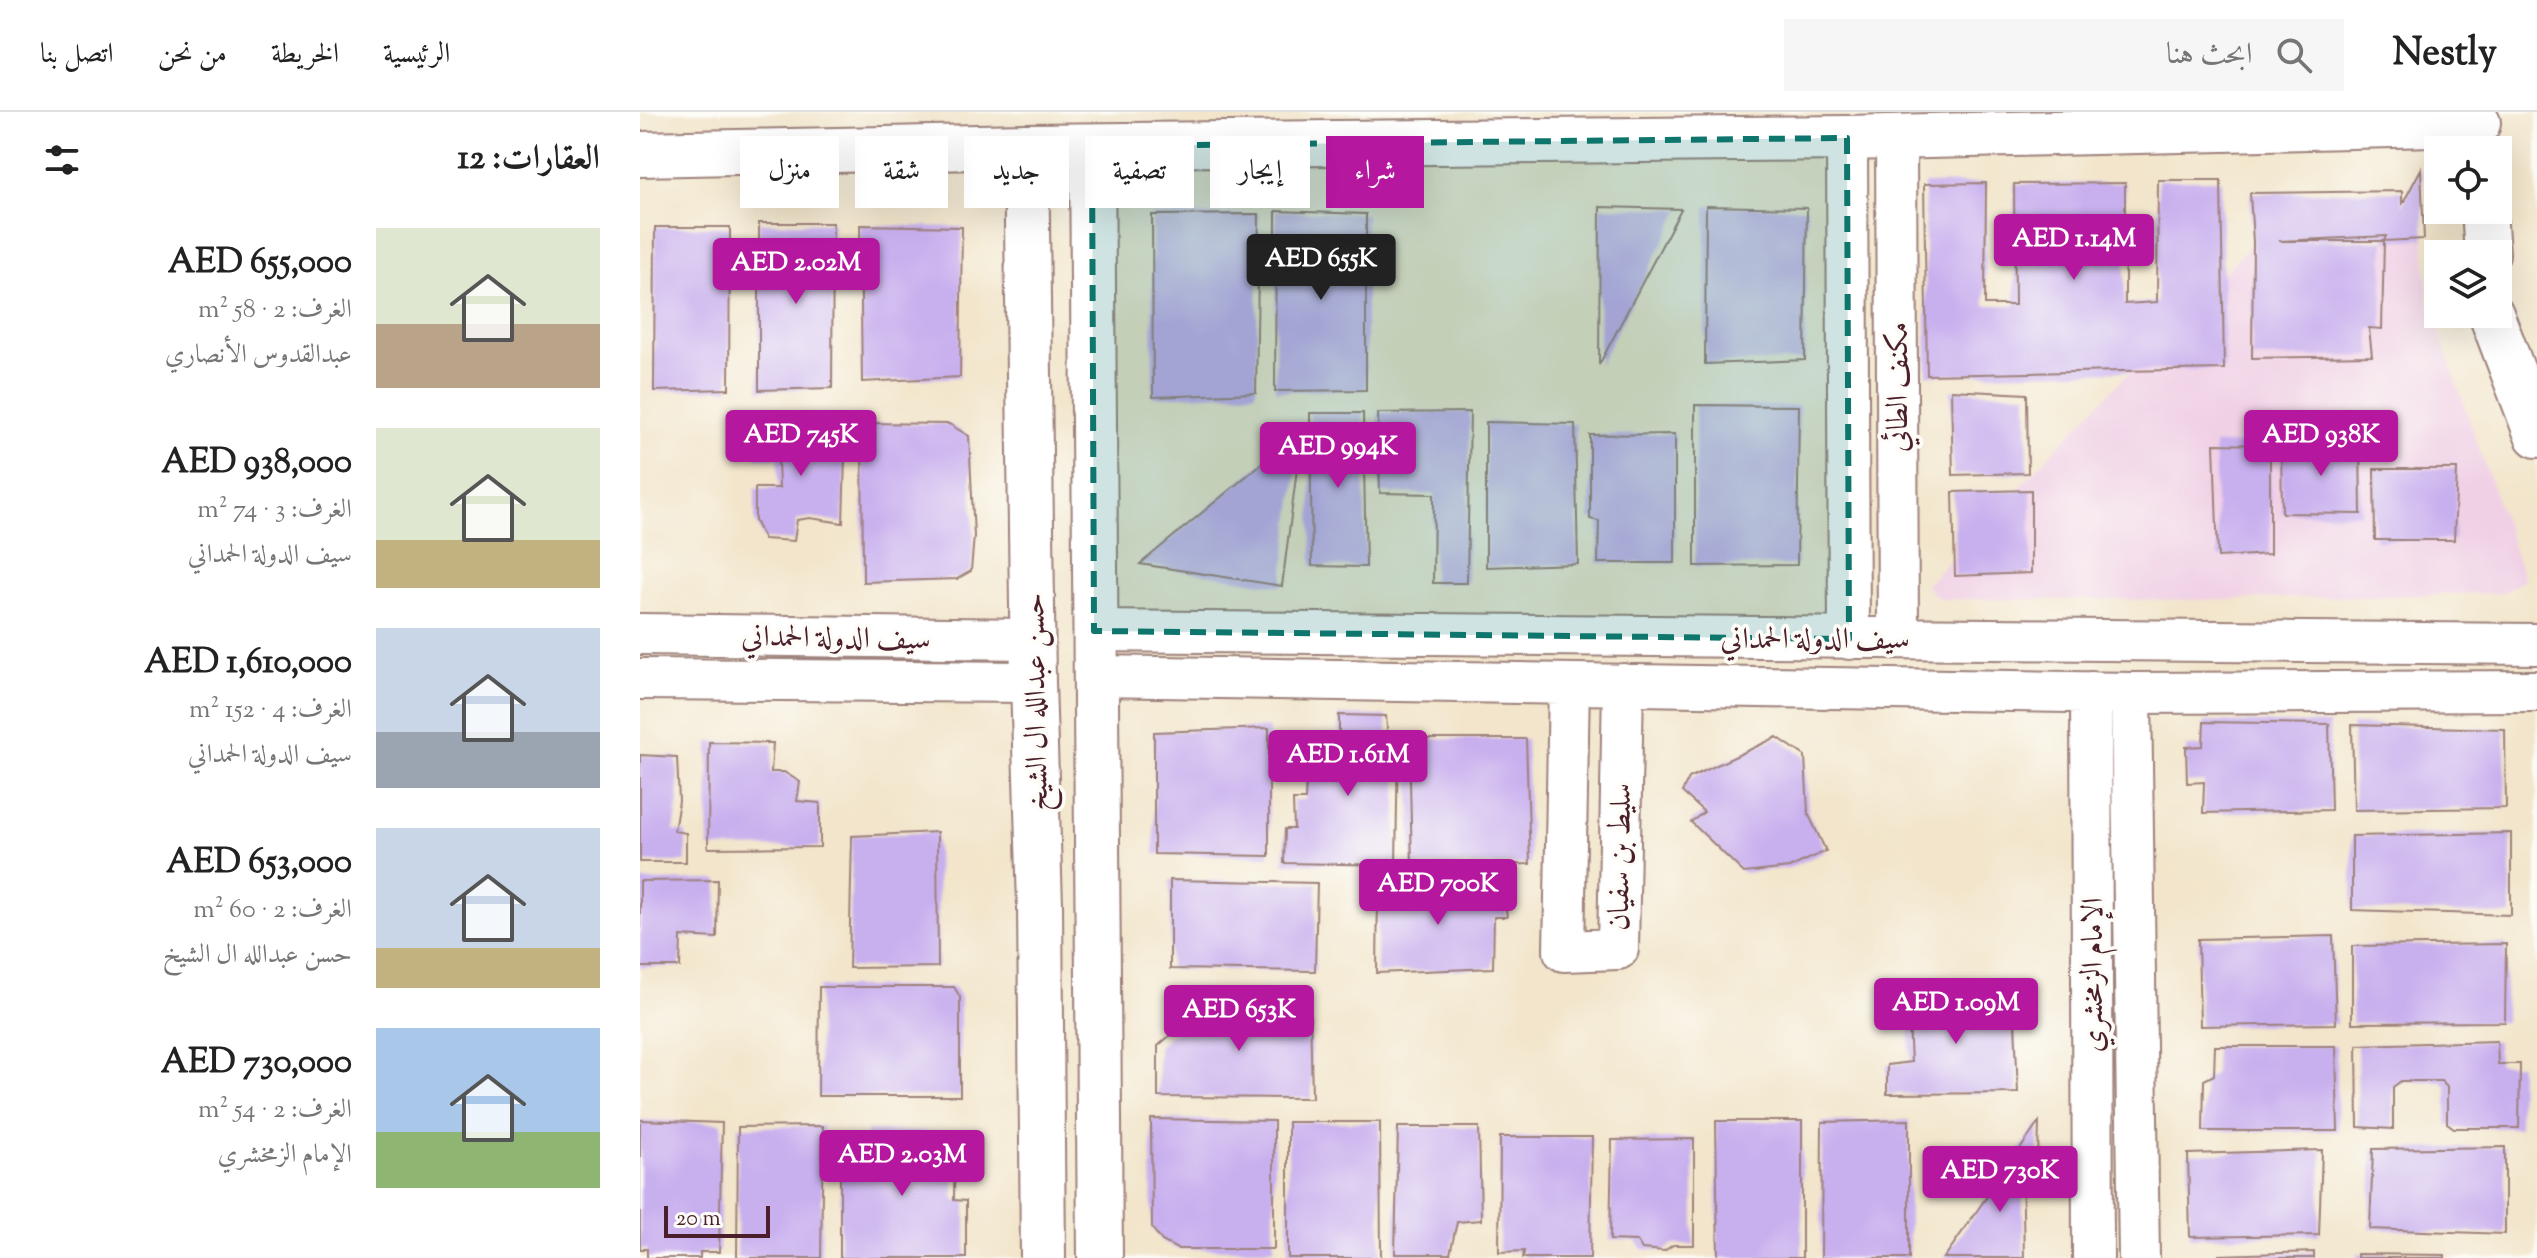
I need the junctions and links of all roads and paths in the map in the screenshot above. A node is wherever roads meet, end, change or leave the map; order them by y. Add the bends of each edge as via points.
1 (2479, 128) edge
2 (1896, 136) junction
3 (1847, 138) junction
4 (1194, 145) edge
5 (964, 147) edge
6 (640, 154) edge
7 (1027, 208) edge
8 (1092, 208) edge
9 (2496, 328) edge
10 (2537, 435) edge
11 (1094, 631) junction
12 (640, 634) edge
13 (1898, 637) junction
14 (1033, 639) junction
15 (1849, 639) junction
16 (2537, 644) edge
17 (1096, 676) junction
18 (640, 679) edge
19 (1033, 682) junction
20 (1569, 684) junction
21 (1623, 684) junction
22 (2537, 691) edge
23 (2091, 692) junction
24 (2131, 693) junction
25 (1097, 898) junction
26 (1040, 905) junction
27 (1043, 1258) edge
28 (1100, 1258) edge
29 (2093, 1258) edge
30 (2139, 1258) edge

1 - 2 street
2 - 3 street
2 - 13 street, مكنف الطائي
3 - 4 street
3 - 15 street, مكنف الطائي
5 - 6 street
7 - 14 street, حسن عبدالله ال الشيخ
8 - 11 street, حسن عبدالله ال الشيخ
9 - 10 street
11 - 15 street, سيف الدولة الحمداني
11 - 17 street, حسن عبدالله ال الشيخ
12 - 14 street, سيف الدولة الحمداني
13 - 15 street, سيف الدولة الحمداني
13 - 16 street, سيف الدولة الحمداني
14 - 19 street, حسن عبدالله ال الشيخ
17 - 20 street, سيف الدولة الحمداني
17 - 25 street, حسن عبدالله ال الشيخ
18 - 19 street, سيف الدولة الحمداني
19 - 26 street, حسن عبدالله ال الشيخ
20 - 21 street, سيف الدولة الحمداني
20 - 21 street, سليط بن سفيان via 1564,951 1618,949
21 - 23 street, سيف الدولة الحمداني
22 - 24 street, سيف الدولة الحمداني
23 - 24 street, سيف الدولة الحمداني
23 - 29 street, الإمام الزمخشري
24 - 30 street, الإمام الزمخشري
25 - 26 street
25 - 28 street, حسن عبدالله ال الشيخ
26 - 27 street, حسن عبدالله ال الشيخ

